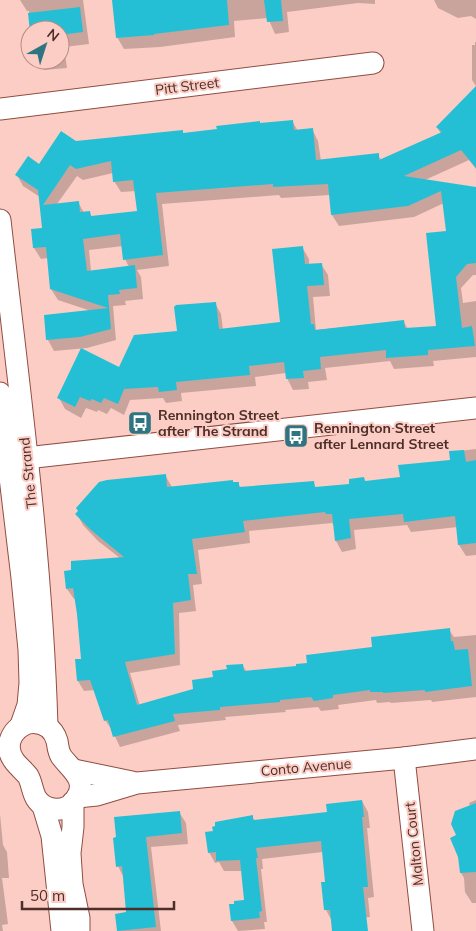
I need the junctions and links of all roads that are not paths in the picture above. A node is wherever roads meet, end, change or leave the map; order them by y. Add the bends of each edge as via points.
1 (373, 63) dead end
2 (0, 109) edge
3 (0, 220) edge
4 (0, 393) edge
5 (476, 408) edge
6 (18, 459) junction
7 (46, 726) junction
8 (11, 733) edge
9 (476, 749) edge
10 (404, 758) junction
11 (9, 764) edge
12 (74, 770) junction
13 (137, 783) junction
14 (75, 800) junction
15 (43, 806) junction
16 (62, 931) edge
17 (79, 931) edge
18 (423, 931) edge

1 - 2 street, Pitt Street
3 - 6 street, The Strand
4 - 6 street, The Strand
5 - 6 street
6 - 7 street, The Strand via 44,648
6 - 8 street, The Strand via 30,683 28,705
7 - 8 street via 33,722
7 - 12 street via 56,738 61,756
8 - 11 street, The Strand
9 - 10 street, Conto Avenue
10 - 13 street, Conto Avenue
10 - 18 street, Malton Court
11 - 15 street, The Strand via 29,779 36,799
12 - 13 street, Conto Avenue
12 - 14 street via 80,783
13 - 14 street, Conto Avenue
14 - 15 street, Conto Avenue via 57,810
14 - 17 street via 70,853
15 - 16 street via 52,836

